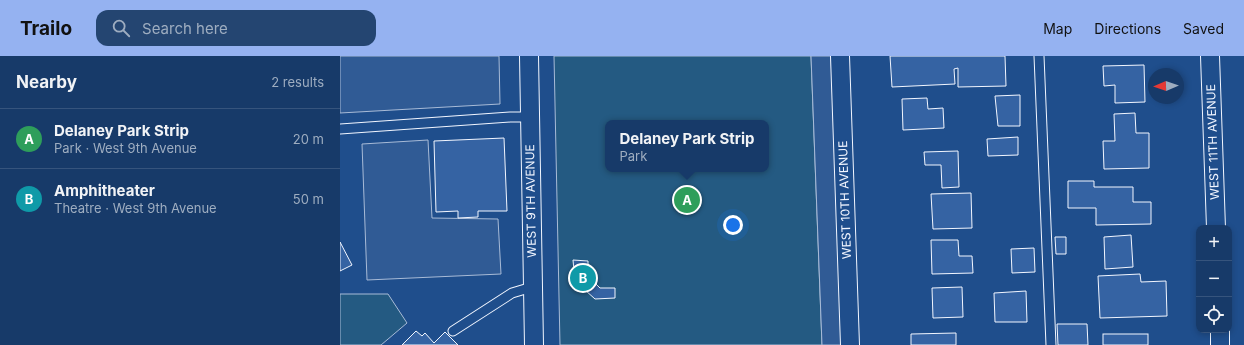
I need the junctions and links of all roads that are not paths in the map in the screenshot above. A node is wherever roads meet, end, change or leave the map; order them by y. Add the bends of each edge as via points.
1 (529, 56) edge
2 (840, 56) edge
3 (1039, 56) edge
4 (1210, 56) edge
5 (529, 117) junction
6 (340, 129) edge
7 (1216, 225) edge
8 (532, 287) junction
9 (453, 330) dead end
10 (1220, 333) edge
11 (534, 345) edge
12 (850, 345) edge
13 (1051, 345) edge
14 (1220, 345) edge

1 - 5 street, WEST 9TH AVENUE
2 - 12 street, WEST 10TH AVENUE
3 - 13 lane
4 - 7 street, WEST 11TH AVENUE
5 - 6 lane
5 - 8 street, WEST 9TH AVENUE
8 - 9 lane via 512,293
8 - 11 street, WEST 9TH AVENUE
10 - 14 street

